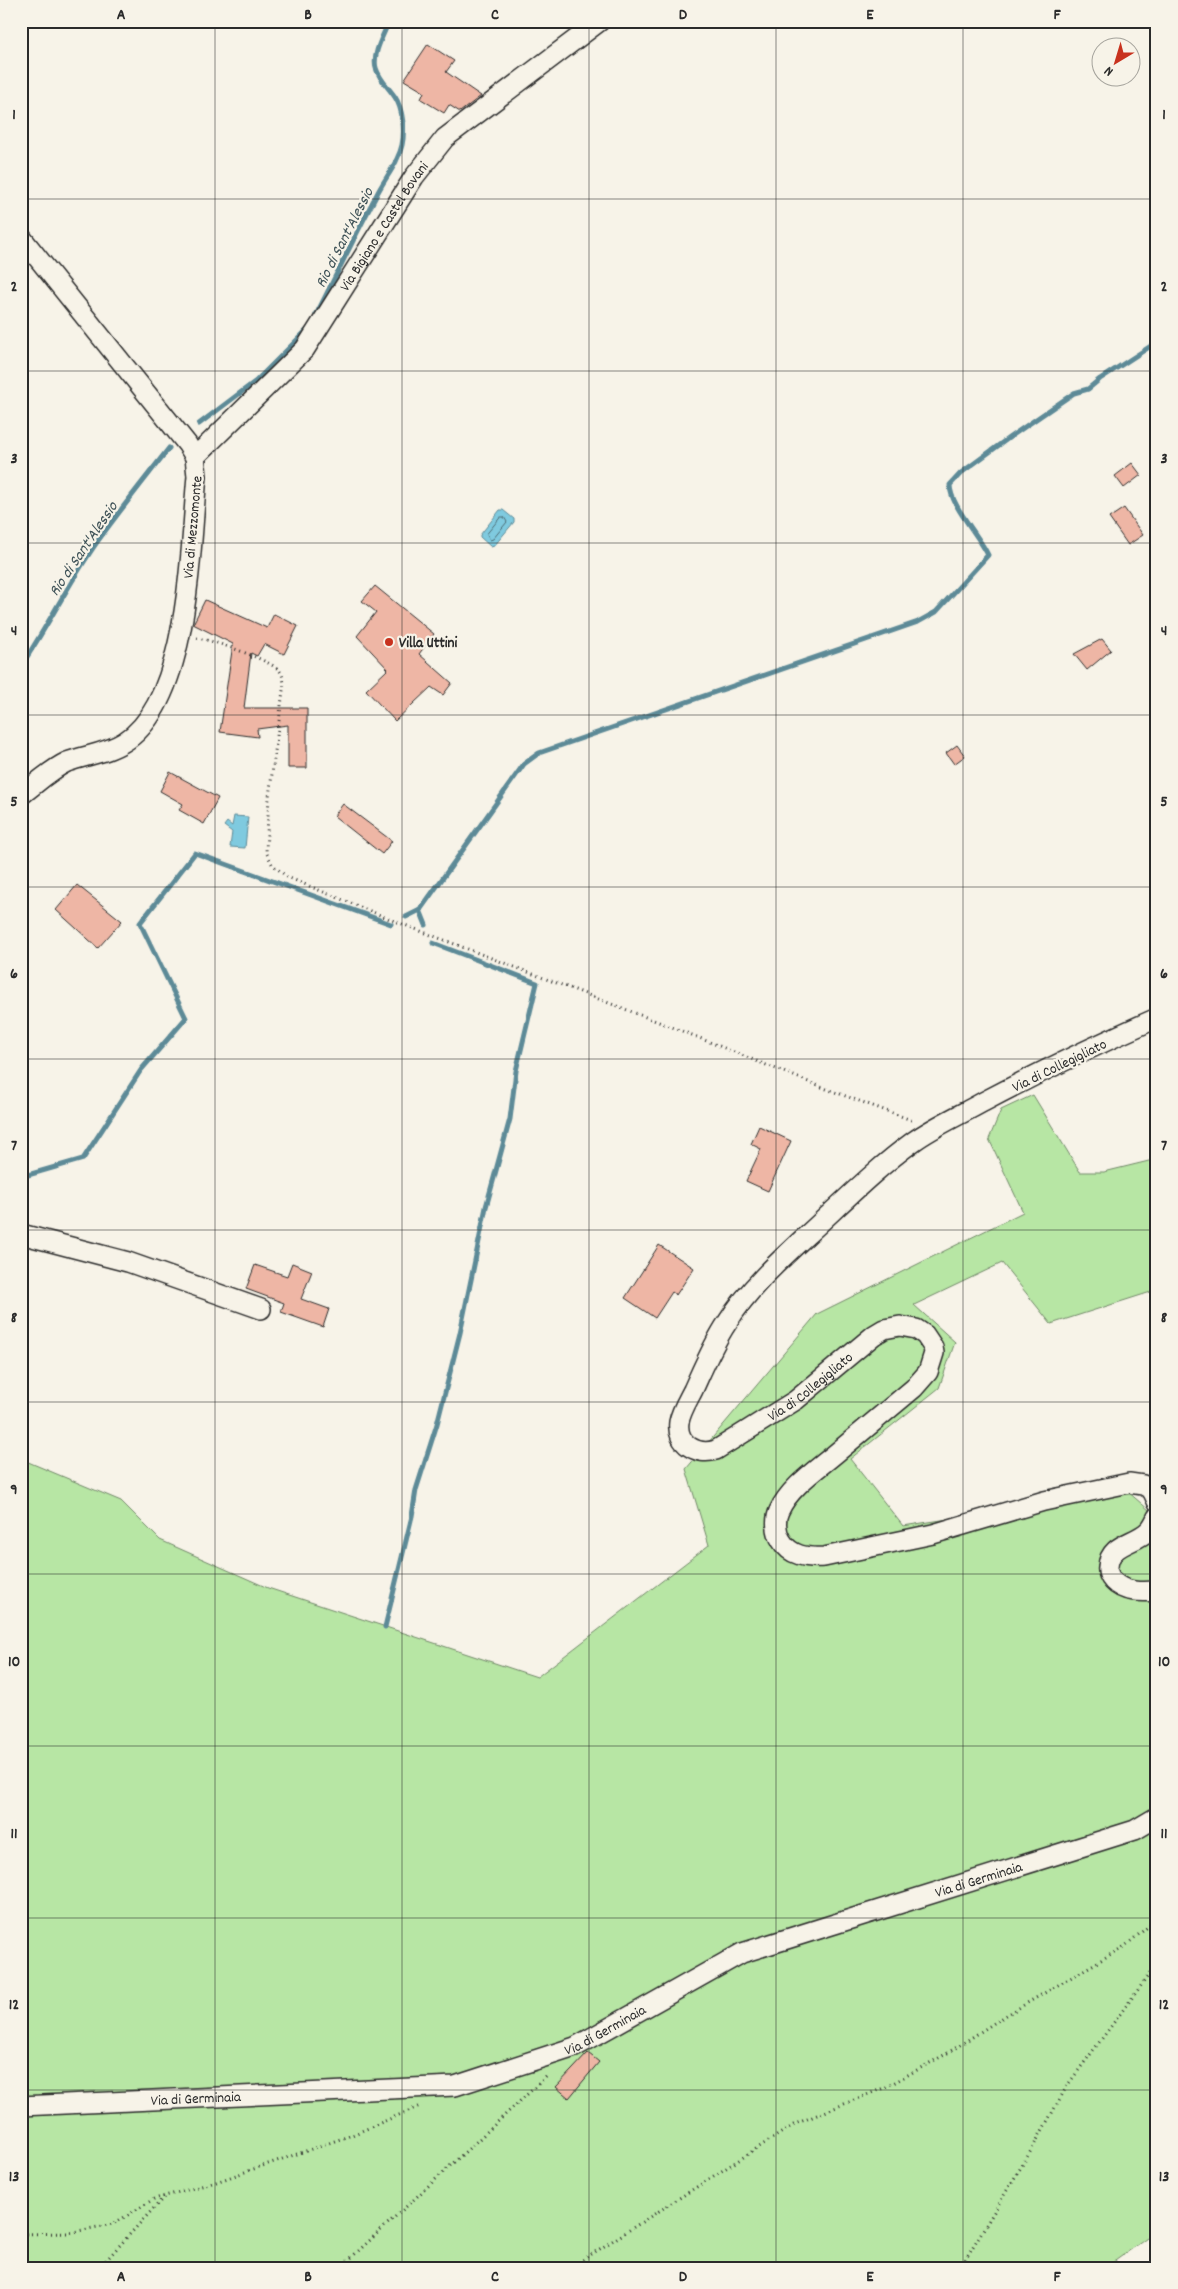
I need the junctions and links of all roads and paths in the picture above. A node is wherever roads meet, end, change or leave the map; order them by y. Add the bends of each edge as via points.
1 (600, 21) edge
2 (21, 237) edge
3 (195, 457) junction
4 (182, 636) junction
5 (21, 795) edge
6 (1157, 1018) edge
7 (935, 1128) junction
8 (21, 1234) edge
9 (260, 1309) dead end
10 (1157, 1501) edge
11 (1157, 1517) edge
12 (1157, 1591) edge
13 (1157, 1817) edge
14 (1157, 1919) edge
15 (1157, 1964) edge
16 (549, 2074) dead end
17 (423, 2104) dead end
18 (21, 2106) edge
19 (164, 2197) junction
20 (21, 2234) edge
21 (99, 2268) edge
22 (340, 2268) edge
23 (570, 2268) edge
24 (960, 2268) edge

1 - 3 street, Via Bigiano e Castel Bovani via 445,138 414,177 305,349
2 - 3 street, Via di Mezzomonte
3 - 4 street, Via di Mezzomonte via 197,476
4 - 5 street, Via di Mezzomonte via 169,680 138,731 125,742 58,767
4 - 7 path via 204,639 253,658 274,667 283,676 266,852 272,864 287,878 821,1087
6 - 7 street, Via di Collegigliato via 1018,1084
7 - 10 street, Via di Collegigliato via 865,1181 748,1295 728,1322 686,1404 679,1427 684,1440 702,1453 716,1450 796,1400 874,1335 893,1326 907,1326 924,1335 933,1346 928,1372 782,1504 776,1524 779,1538 786,1548 809,1558 824,1557 933,1534 1044,1501 1129,1483 1152,1490
8 - 9 street via 128,1262
11 - 12 street via 1149,1530 1116,1550 1107,1569 1111,1580 1120,1587 1131,1591
13 - 18 street, Via di Germinaia via 1135,1830 742,1953 575,2047 456,2086
14 - 23 path via 1125,1946 946,2054 886,2087 794,2124
15 - 24 path via 1067,2086
16 - 22 path
17 - 19 path via 352,2135
19 - 20 path via 154,2199 113,2224 68,2233
19 - 21 path

